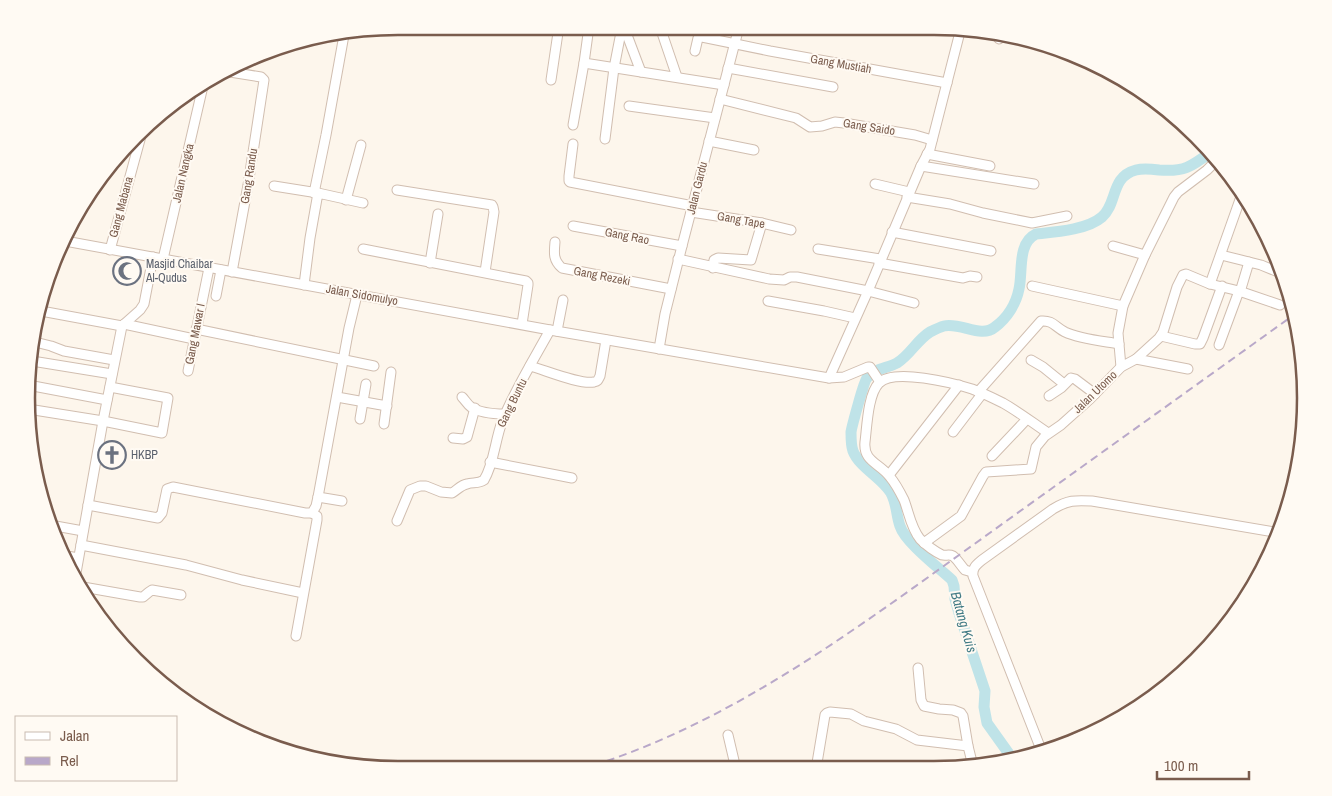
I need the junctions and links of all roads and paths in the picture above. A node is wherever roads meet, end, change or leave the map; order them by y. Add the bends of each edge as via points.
1 (558, 35) edge
2 (588, 35) edge
3 (621, 35) edge
4 (626, 35) edge
5 (663, 35) edge
6 (737, 35) edge
7 (959, 36) edge
8 (343, 39) edge
9 (735, 43) junction
10 (695, 51) dead end
11 (584, 63) junction
12 (614, 68) junction
13 (728, 68) junction
14 (641, 72) junction
15 (235, 73) edge
16 (677, 77) junction
17 (551, 80) dead end
18 (947, 83) junction
19 (724, 85) junction
20 (833, 87) dead end
21 (201, 93) edge
22 (720, 99) junction
23 (629, 106) dead end
24 (715, 118) junction
25 (573, 125) dead end
26 (605, 139) dead end
27 (932, 140) junction
28 (709, 141) junction
29 (139, 143) edge
30 (573, 144) dead end
31 (361, 145) dead end
32 (754, 150) dead end
33 (927, 154) junction
34 (1212, 165) edge
35 (921, 166) junction
36 (990, 166) dead end
37 (875, 184) dead end
38 (1034, 184) dead end
39 (274, 186) dead end
40 (397, 190) dead end
41 (316, 193) junction
42 (908, 195) junction
43 (346, 200) junction
44 (1239, 202) edge
45 (363, 203) dead end
46 (692, 209) junction
47 (438, 214) dead end
48 (1067, 216) dead end
49 (762, 223) junction
50 (573, 226) dead end
51 (791, 230) dead end
52 (892, 232) junction
53 (70, 242) edge
54 (555, 242) dead end
55 (682, 246) junction
56 (1113, 246) dead end
57 (818, 249) dead end
58 (110, 250) junction
59 (363, 250) dead end
60 (992, 251) dead end
61 (1221, 254) junction
62 (1145, 255) junction
63 (158, 258) junction
64 (678, 259) junction
65 (880, 261) junction
66 (1250, 262) junction
67 (430, 263) junction
68 (209, 268) junction
69 (713, 268) junction
70 (221, 270) junction
71 (1274, 270) edge
72 (232, 272) junction
73 (485, 272) junction
74 (977, 277) dead end
75 (1210, 284) junction
76 (304, 285) junction
77 (1032, 286) dead end
78 (1222, 286) junction
79 (671, 288) junction
80 (868, 291) junction
81 (1240, 292) junction
82 (357, 294) junction
83 (216, 296) dead end
84 (563, 300) dead end
85 (768, 301) dead end
86 (914, 303) dead end
87 (1123, 306) junction
88 (1280, 306) dead end
89 (45, 312) edge
90 (855, 318) junction
91 (522, 324) junction
92 (123, 325) junction
93 (196, 329) junction
94 (554, 330) junction
95 (1161, 336) junction
96 (194, 339) junction
97 (606, 340) junction
98 (39, 343) edge
99 (1119, 344) junction
100 (1219, 345) dead end
101 (660, 349) junction
102 (1136, 358) junction
103 (114, 360) junction
104 (343, 360) junction
105 (1031, 360) dead end
106 (37, 362) edge
107 (374, 366) dead end
108 (530, 366) junction
109 (1121, 367) junction
110 (1188, 369) dead end
111 (188, 370) dead end
112 (391, 372) dead end
113 (112, 374) junction
114 (829, 378) junction
115 (879, 379) junction
116 (366, 384) dead end
117 (1064, 384) junction
118 (959, 385) junction
119 (35, 386) edge
120 (110, 387) junction
121 (980, 393) junction
122 (1096, 394) junction
123 (1049, 396) dead end
124 (337, 397) junction
125 (462, 397) dead end
126 (107, 400) junction
127 (363, 401) junction
128 (387, 406) junction
129 (475, 408) junction
130 (35, 409) edge
131 (505, 414) junction
132 (360, 419) dead end
133 (1028, 419) junction
134 (103, 421) junction
135 (384, 424) dead end
136 (953, 432) dead end
137 (1048, 434) junction
138 (453, 438) dead end
139 (992, 456) dead end
140 (490, 462) junction
141 (889, 475) junction
142 (572, 478) dead end
143 (318, 497) junction
144 (342, 502) dead end
145 (88, 505) junction
146 (312, 512) junction
147 (397, 521) dead end
148 (59, 527) edge
149 (83, 531) junction
150 (1271, 532) edge
151 (924, 543) junction
152 (81, 545) junction
153 (71, 557) edge
154 (78, 558) junction
155 (77, 567) edge
156 (972, 572) junction
157 (89, 588) edge
158 (303, 593) junction
159 (181, 595) dead end
160 (296, 636) dead end
161 (918, 668) dead end
162 (728, 735) dead end
163 (968, 746) junction
164 (1039, 746) edge
165 (971, 759) edge
166 (734, 761) edge
167 (817, 761) edge

1 - 17 street
2 - 11 street
3 - 12 street
4 - 14 street
5 - 16 street
6 - 9 street, Jalan Gardu
7 - 18 street
8 - 41 street
9 - 10 street, Gang Mustiah via 699,37
9 - 13 street, Jalan Gardu
9 - 18 street, Gang Mustiah
11 - 12 street
11 - 25 street
12 - 14 street
12 - 26 street
13 - 19 street, Jalan Gardu
13 - 20 street
14 - 16 street
15 - 72 street, Gang Randu via 264,80
16 - 19 street
18 - 27 street
19 - 22 street, Jalan Gardu
21 - 63 street, Jalan Nangka
22 - 24 street, Jalan Gardu
22 - 27 street, Gang Saido via 796,118 810,127 835,122
23 - 24 street
24 - 28 street, Jalan Gardu
27 - 33 street
28 - 32 street
28 - 46 street, Jalan Gardu
29 - 58 street, Gang Mabana
30 - 46 street, Gang Tape via 570,182
31 - 43 street
33 - 35 street
33 - 36 street
34 - 62 street, Jalan Utomo via 1174,197
35 - 38 street
35 - 42 street
37 - 42 street
39 - 41 street
40 - 73 street via 493,206
41 - 43 street
41 - 76 street
42 - 48 street via 1032,223
42 - 52 street
43 - 45 street
44 - 61 street
46 - 49 street, Gang Tape
46 - 55 street, Jalan Gardu
47 - 67 street
49 - 51 street, Gang Tape
49 - 69 street via 751,260 718,258 714,260
50 - 55 street, Gang Rao
52 - 60 street
52 - 65 street
53 - 58 street, Jalan Sidomulyo
54 - 79 street, Gang Rezeki via 554,258 562,268
55 - 64 street, Jalan Gardu
56 - 62 street
57 - 65 street
58 - 63 street, Jalan Sidomulyo
59 - 67 street
61 - 66 street
61 - 75 street
62 - 87 street, Jalan Utomo
63 - 68 street, Jalan Sidomulyo
63 - 92 street, Jalan Nangka via 144,304
64 - 69 street
64 - 79 street, Jalan Gardu
65 - 74 street via 964,278
65 - 80 street
66 - 71 street
66 - 81 street
67 - 73 street
68 - 70 street, Jalan Sidomulyo
68 - 93 street, Gang Mawar I
69 - 80 street via 769,280 784,280 792,276
70 - 72 street, Jalan Sidomulyo
70 - 83 street
72 - 76 street, Jalan Sidomulyo
73 - 91 street via 528,283
75 - 78 street
75 - 95 street via 1182,275
76 - 82 street, Jalan Sidomulyo
77 - 87 street
78 - 81 street
78 - 95 street via 1200,344
79 - 101 street, Jalan Gardu
80 - 86 street
80 - 90 street
81 - 88 street
81 - 100 street
82 - 91 street, Jalan Sidomulyo
82 - 104 street
84 - 94 street, Gang Buntu
85 - 90 street
87 - 99 street, Jalan Utomo
89 - 92 street
90 - 114 street
91 - 94 street, Jalan Sidomulyo
92 - 96 street
92 - 103 street
93 - 96 street, Gang Mawar I
93 - 104 street
94 - 97 street, Jalan Sidomulyo
94 - 108 street, Gang Buntu
95 - 102 street
96 - 111 street, Gang Mawar I
97 - 101 street, Jalan Sidomulyo
97 - 108 street via 597,380 576,380
98 - 103 street
99 - 109 street, Jalan Utomo
99 - 121 street via 1069,334 1054,323 1043,320
101 - 114 street, Jalan Sidomulyo
102 - 109 street
102 - 110 street
103 - 113 street
104 - 107 street
104 - 124 street
105 - 117 street
106 - 113 street
108 - 131 street, Gang Buntu
109 - 122 street, Jalan Utomo
112 - 128 street
113 - 120 street
114 - 115 street via 844,377 870,367
115 - 118 street via 902,376
115 - 141 street via 872,399 864,449 866,455
116 - 127 street
117 - 122 street via 1072,378
117 - 123 street
118 - 121 street
118 - 141 street
119 - 126 street
120 - 126 street
120 - 134 street via 168,398 162,433
121 - 133 street
121 - 136 street
122 - 137 street, Jalan Utomo
124 - 127 street
124 - 143 street
125 - 129 street
126 - 134 street
127 - 128 street
127 - 132 street
128 - 135 street
129 - 131 street
129 - 138 street via 468,437
130 - 134 street
131 - 140 street, Gang Buntu
133 - 137 street
133 - 139 street
134 - 145 street
137 - 151 street, Jalan Utomo via 1036,447 1030,469 986,472 961,516
140 - 142 street
140 - 147 street, Gang Buntu via 484,480 466,484 452,493 426,486 410,490
141 - 151 street
143 - 144 street
143 - 146 street
145 - 146 street via 158,518 166,490 173,487
145 - 149 street
146 - 158 street via 317,520
148 - 149 street
149 - 152 street
150 - 156 street via 1092,501 1071,501 1053,509 982,560
151 - 156 street via 944,556 955,558 965,570
152 - 154 street
152 - 158 street via 186,565
153 - 154 street
154 - 155 street
156 - 164 street
157 - 159 street via 140,598 152,590
158 - 160 street
161 - 163 street via 922,704 961,713
162 - 166 street
163 - 165 street
163 - 167 street via 917,740 851,714 830,712 826,715

